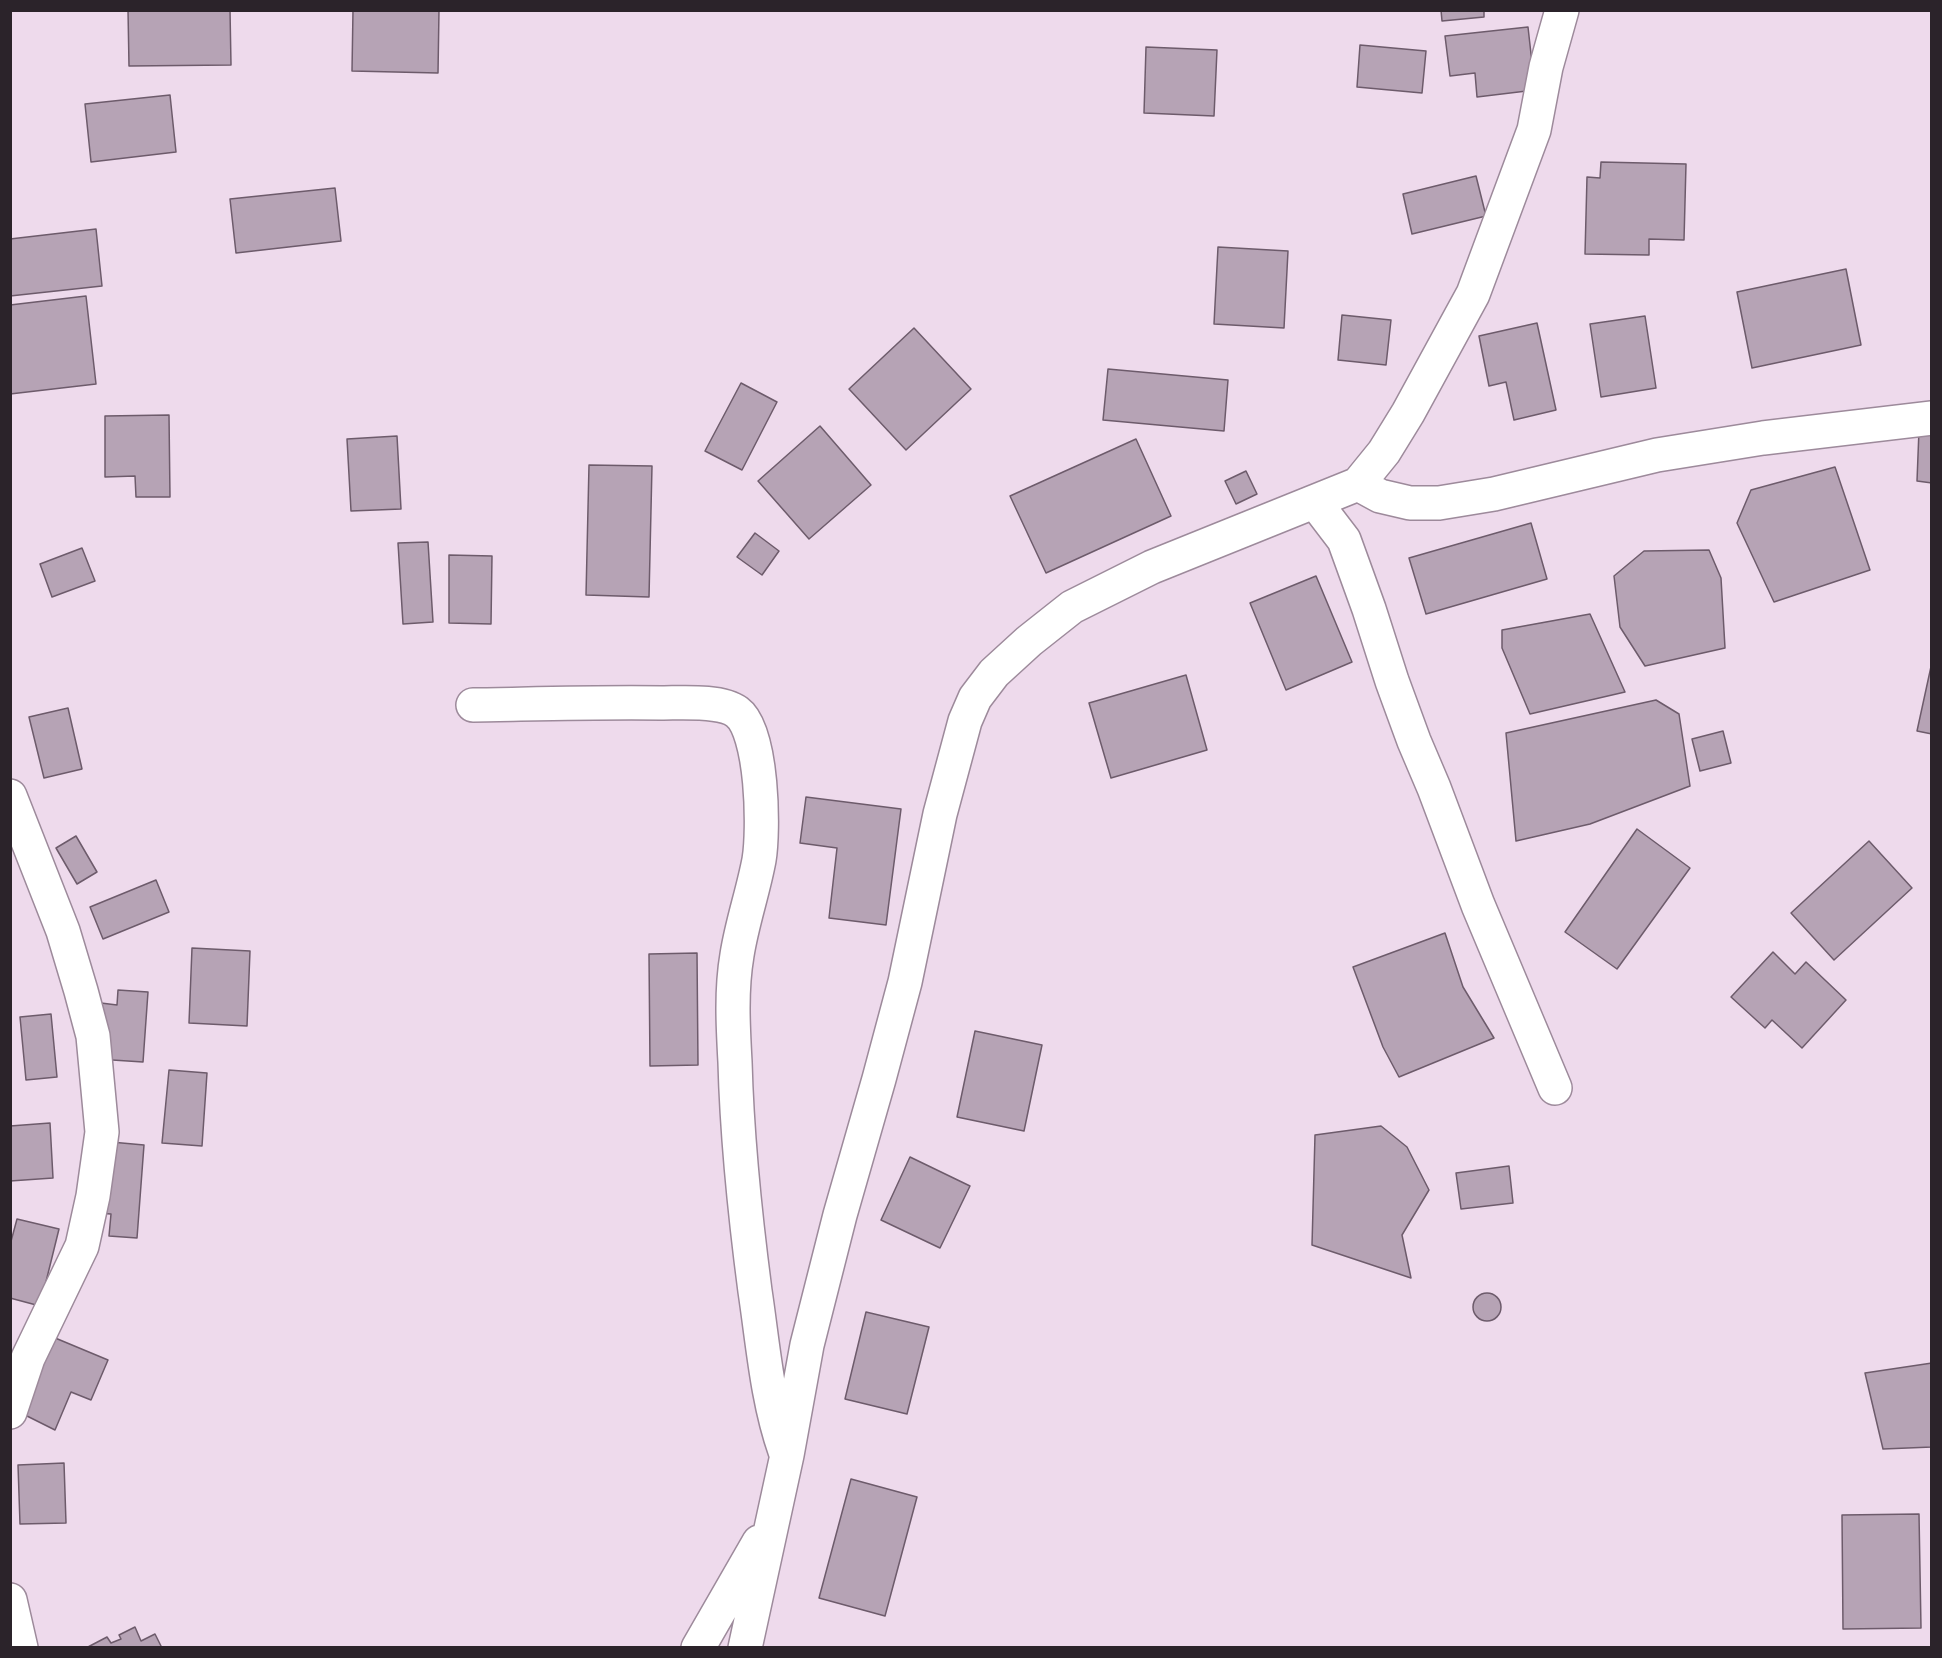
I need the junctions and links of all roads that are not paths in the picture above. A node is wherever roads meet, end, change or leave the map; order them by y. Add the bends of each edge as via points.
1 (1562, 10) edge
2 (1932, 418) edge
3 (1358, 484) junction
4 (1315, 502) junction
5 (473, 705) dead end
6 (10, 796) edge
7 (1555, 1088) dead end
8 (10, 1412) edge
9 (787, 1455) junction
10 (773, 1517) junction
11 (10, 1600) edge
12 (21, 1647) edge
13 (698, 1647) edge
14 (746, 1647) edge

1 - 3 street via 1533,130 1473,294 1408,413
2 - 3 street via 1657,455 1494,494 1439,503 1410,503 1380,496
3 - 4 street
4 - 7 street via 1344,540 1414,741
4 - 9 street via 1152,567 1072,607 994,673 975,698 940,814 905,982 810,1333
5 - 9 street via 612,702 723,706 737,712 751,733 760,784 759,857 734,969 736,1098 763,1349 776,1424
6 - 8 street via 63,932 81,991 93,1036 102,1132 82,1246 28,1358
9 - 10 street
10 - 13 street
10 - 14 street
11 - 12 street

